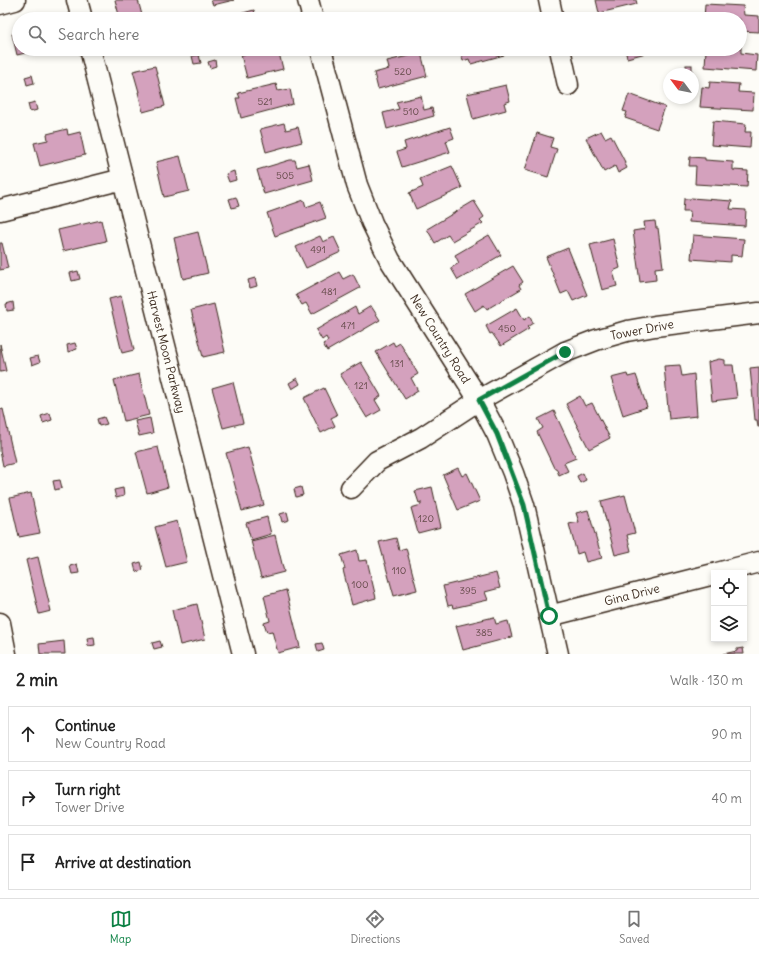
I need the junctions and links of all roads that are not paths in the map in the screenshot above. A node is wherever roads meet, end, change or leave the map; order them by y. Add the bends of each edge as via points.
1 (15, 0) edge
2 (78, 0) edge
3 (308, 0) edge
4 (549, 0) edge
5 (0, 4) edge
6 (81, 12) edge
7 (311, 12) edge
8 (552, 12) edge
9 (92, 56) edge
10 (323, 56) edge
11 (562, 56) edge
12 (568, 85) dead end
13 (123, 179) junction
14 (0, 210) edge
15 (759, 313) edge
16 (479, 400) junction
17 (351, 488) dead end
18 (759, 562) edge
19 (728, 570) edge
20 (711, 575) edge
21 (549, 616) junction
22 (0, 623) edge
23 (6, 654) edge
24 (243, 654) edge
25 (558, 654) edge

1 - 5 street
2 - 6 street
3 - 7 street
4 - 8 street
9 - 13 street, Harvest Moon Parkway
10 - 16 street, New Country Road via 357,185 372,223 390,260
11 - 12 street
13 - 14 street
13 - 24 street, Harvest Moon Parkway
15 - 16 street, Tower Drive via 655,326 602,338 565,352
16 - 17 street, Tower Drive via 421,438 378,461
16 - 21 street, New Country Road via 497,434 524,505
18 - 19 street
20 - 21 street, Gina Drive
21 - 25 street, New Country Road
22 - 23 street

